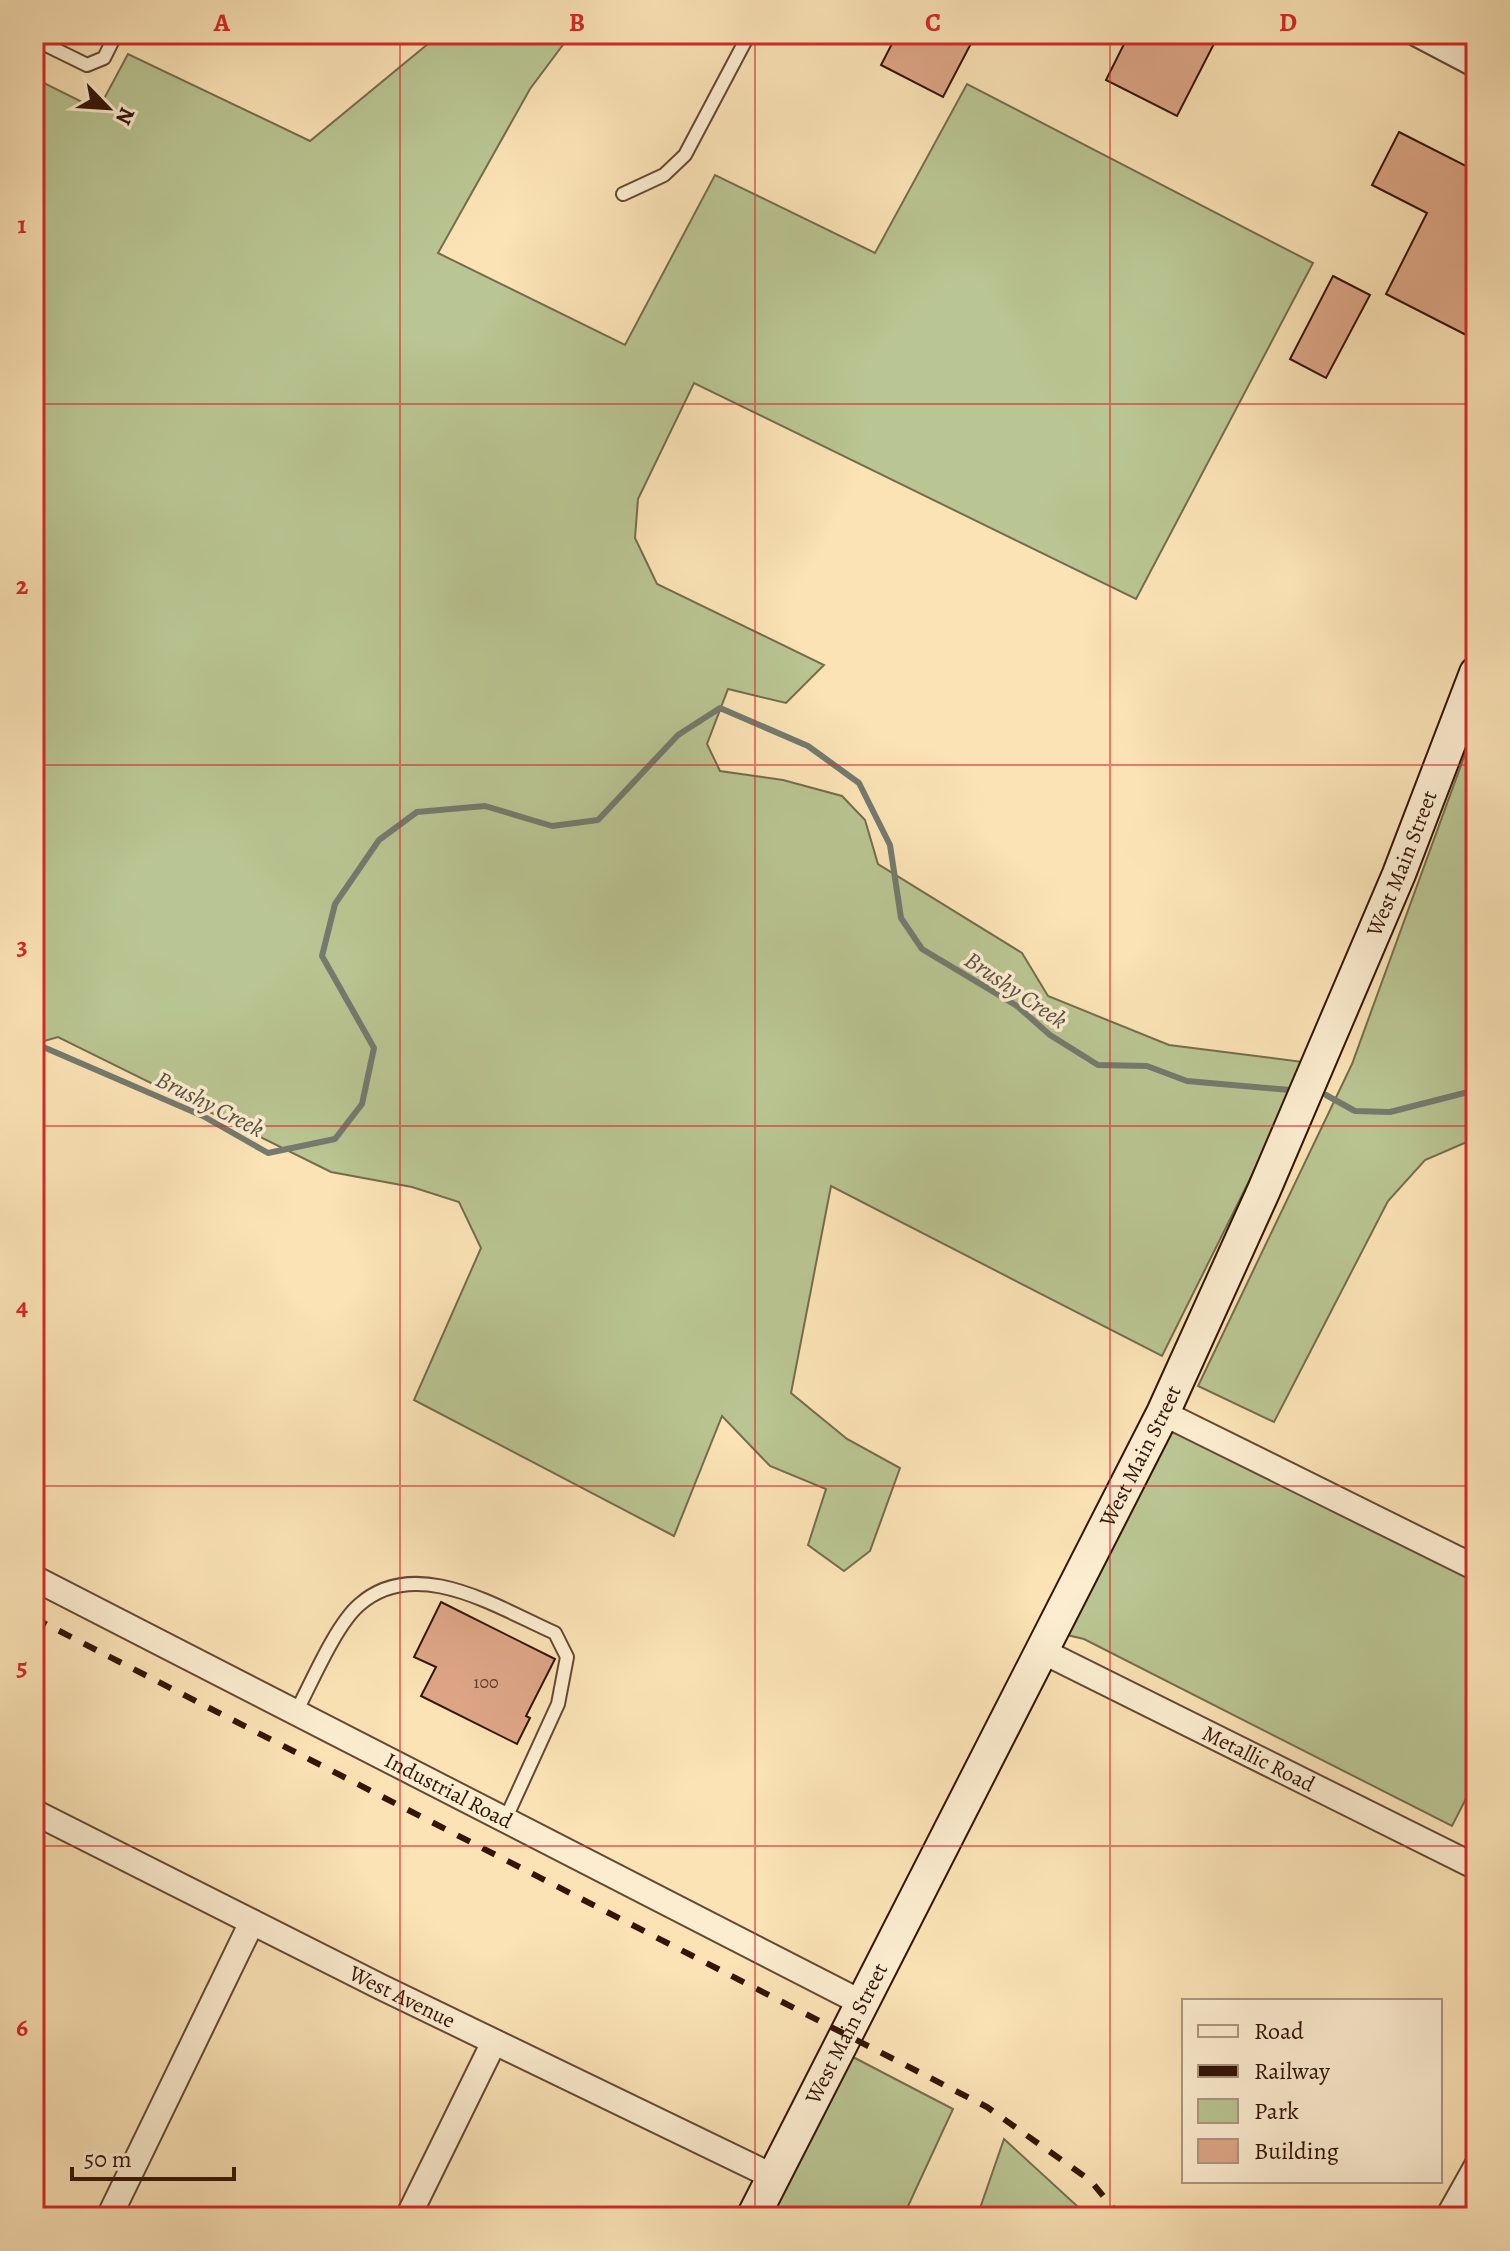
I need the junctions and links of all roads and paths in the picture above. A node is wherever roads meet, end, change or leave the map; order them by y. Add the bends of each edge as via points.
1 (116, 34) edge
2 (749, 34) edge
3 (1417, 34) edge
4 (34, 39) edge
5 (1476, 65) edge
6 (623, 194) dead end
7 (1476, 673) edge
8 (1163, 1413) junction
9 (1476, 1568) edge
10 (34, 1578) edge
11 (1042, 1651) junction
12 (296, 1712) junction
13 (34, 1812) edge
14 (505, 1820) junction
15 (1476, 1867) edge
16 (252, 1922) junction
17 (862, 2003) junction
18 (494, 2042) junction
19 (1476, 2167) edge
20 (774, 2177) junction
21 (109, 2217) edge
22 (408, 2217) edge
23 (753, 2217) edge
24 (1448, 2217) edge

1 - 4 lane via 104,58 87,65
2 - 6 lane via 685,155 664,175
3 - 5 street
7 - 8 main road, West Main Street via 1393,888
8 - 9 street
8 - 11 main road, West Main Street
10 - 12 street, Industrial Road
11 - 15 street, Metallic Road
11 - 17 main road, West Main Street
12 - 14 street, Industrial Road
12 - 14 lane via 359,1605 414,1582 462,1592 555,1633 567,1657 558,1704
13 - 16 street, West Avenue
14 - 17 street, Industrial Road
16 - 18 street, West Avenue
16 - 21 street
17 - 20 main road, West Main Street
18 - 20 street, West Avenue
18 - 22 street
19 - 24 street
20 - 23 main road, West Main Street

